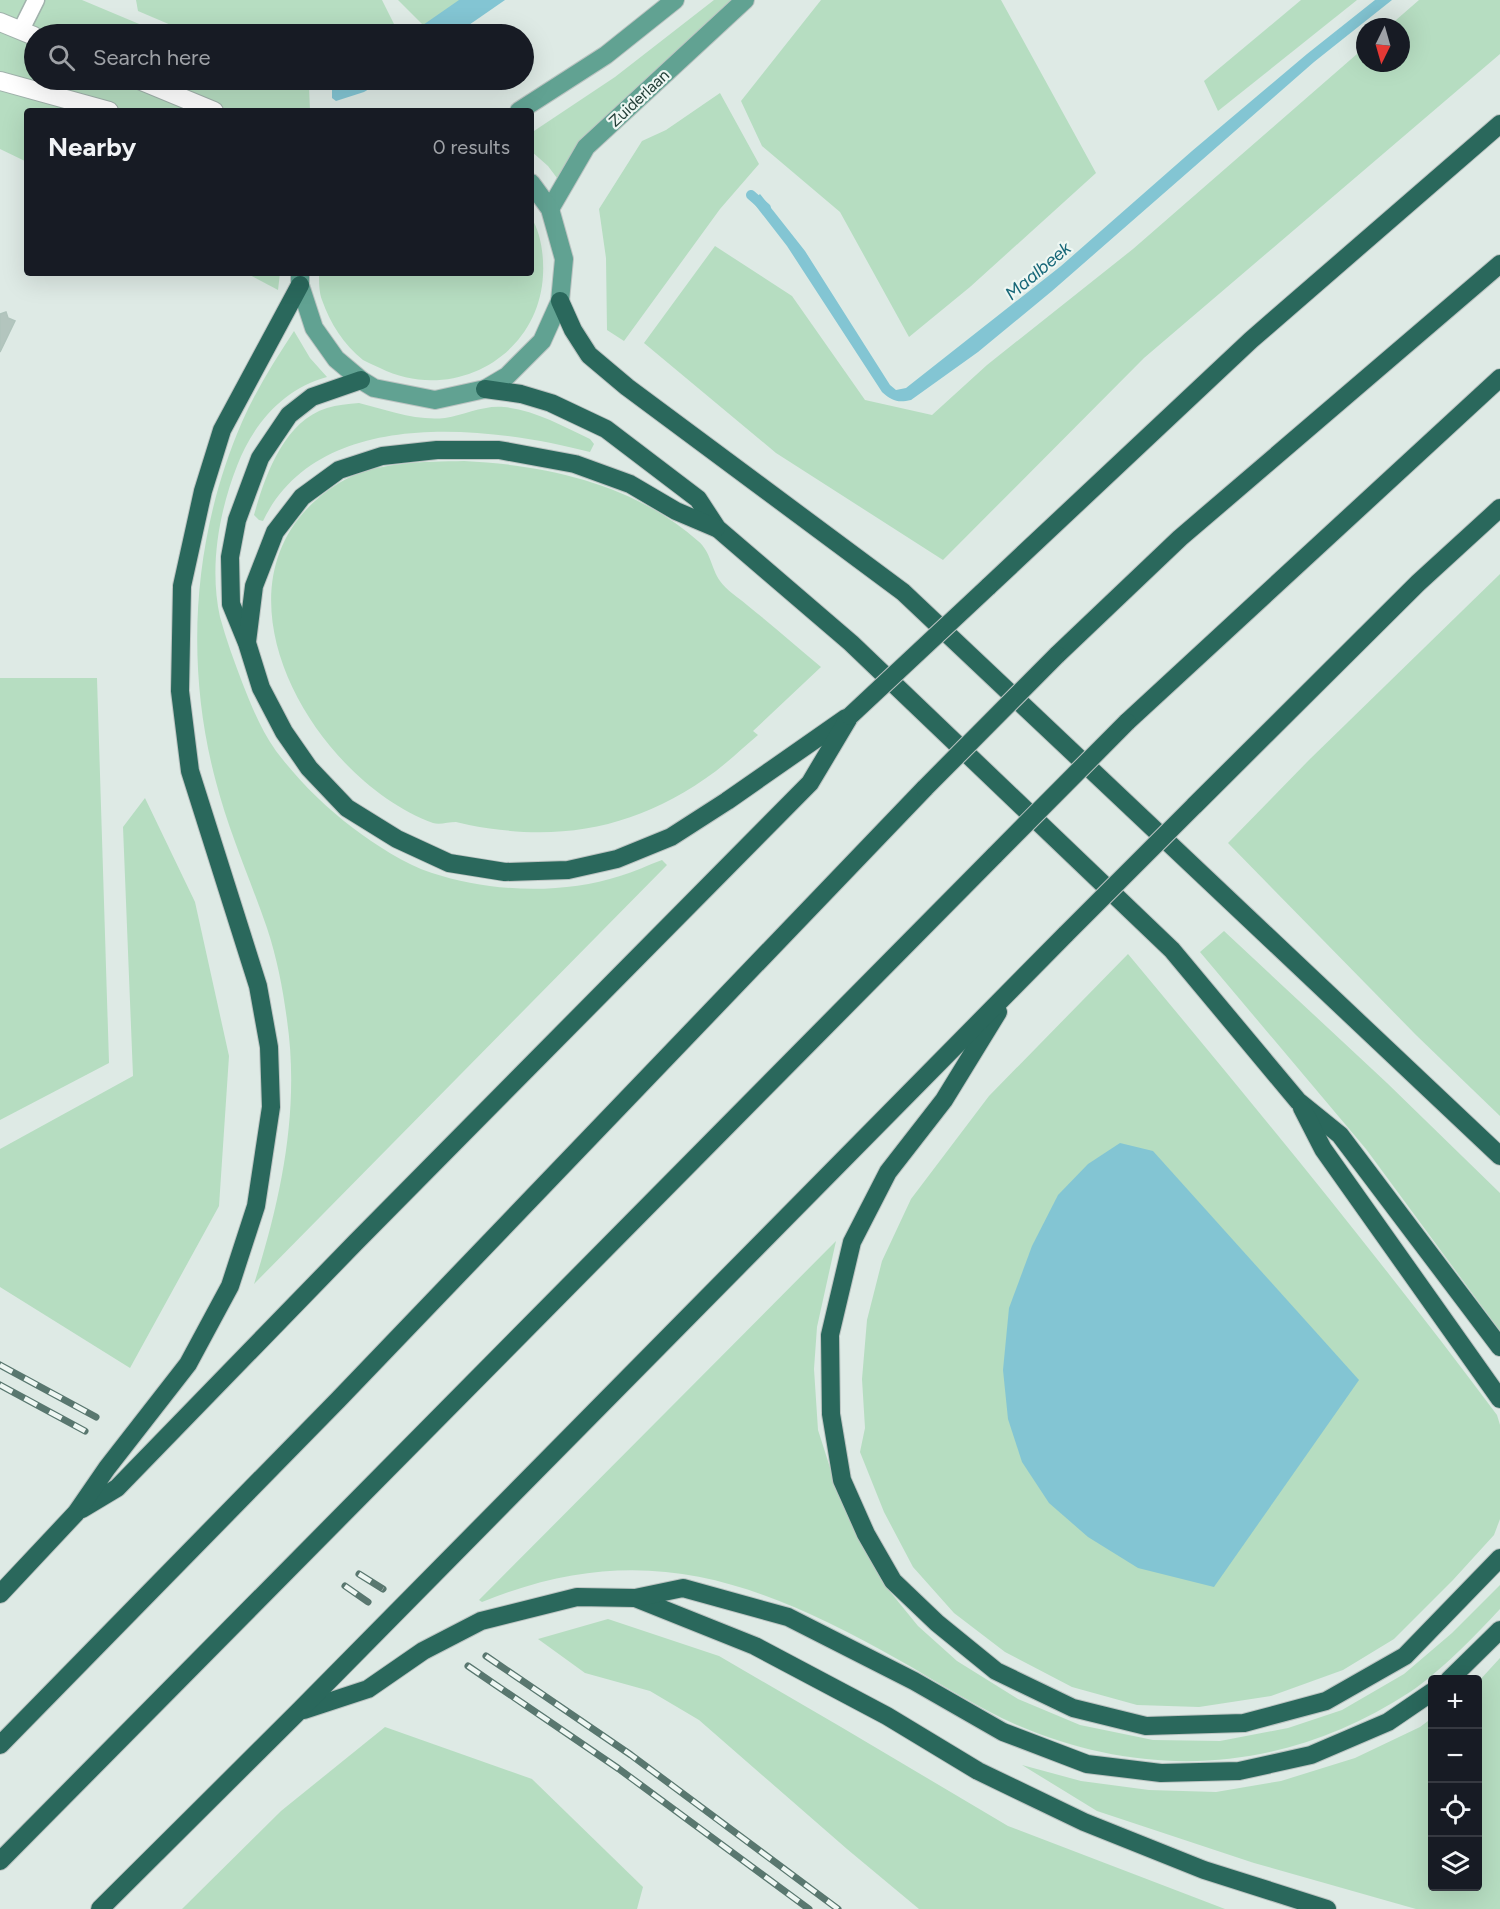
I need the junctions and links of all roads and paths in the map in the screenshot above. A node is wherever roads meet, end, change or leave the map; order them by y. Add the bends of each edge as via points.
1 (36, 0) edge
2 (675, 0) edge
3 (745, 0) edge
4 (0, 22) edge
5 (30, 24) edge
6 (24, 31) edge
7 (0, 81) edge
8 (24, 88) edge
9 (33, 90) edge
10 (163, 90) edge
11 (98, 108) edge
12 (207, 108) edge
13 (524, 108) edge
14 (1500, 124) edge
15 (534, 187) edge
16 (550, 209) junction
17 (1500, 264) edge
18 (300, 279) edge
19 (560, 301) junction
20 (1500, 378) edge
21 (361, 380) junction
22 (485, 390) junction
23 (1500, 508) edge
24 (717, 528) junction
25 (247, 643) junction
26 (850, 716) junction
27 (1014, 984) junction
28 (1298, 1101) junction
29 (1500, 1156) edge
30 (1500, 1347) edge
31 (1500, 1399) edge
32 (75, 1513) junction
33 (1500, 1558) edge
34 (0, 1594) edge
35 (635, 1598) junction
36 (1500, 1630) edge
37 (1454, 1675) edge
38 (1428, 1695) edge
39 (299, 1711) junction
40 (0, 1745) edge
41 (0, 1861) edge
42 (100, 1909) edge
43 (1327, 1909) edge

1 - 5 lane
2 - 13 main road via 606,55
3 - 16 main road, Zuiderlaan via 586,147
4 - 6 street
7 - 8 street
9 - 11 street
10 - 12 street
14 - 26 highway, bridge via 1251,340
15 - 16 main road
16 - 19 main road via 564,259
17 - 40 highway, bridge via 1180,538 1057,655
18 - 21 main road via 314,328 336,359
18 - 32 highway via 222,430 203,490 182,586 180,691 190,771 258,986 269,1047 271,1107 256,1206 230,1286 188,1364
19 - 22 main road via 542,341 507,376
19 - 29 highway via 589,355 903,592
20 - 41 highway, bridge via 1126,723
21 - 22 main road via 374,388 435,400
21 - 25 highway via 312,397 289,415 260,458 237,520 230,557 231,604
22 - 24 highway via 551,402 606,429 698,499
23 - 27 highway, bridge via 1418,584
24 - 25 highway via 676,511 630,484 575,464 500,450 437,450 382,456 339,470 302,498 275,532 254,586
24 - 28 highway via 851,643 1172,951
25 - 26 highway via 261,688 284,732 309,768 347,808 397,839 449,863 505,872 567,870 617,859 671,837
26 - 32 highway via 810,783 117,1488
27 - 33 highway via 944,1100 888,1172 852,1242 830,1335 831,1414 842,1480 893,1581 996,1671 1073,1708 1146,1726 1233,1724 1326,1701 1405,1656
27 - 39 highway
28 - 30 highway via 1341,1135
28 - 31 highway via 1323,1149
32 - 34 highway
35 - 38 highway via 683,1588 788,1617 1004,1732 1087,1764 1161,1773 1239,1771 1311,1755 1388,1722
35 - 39 highway via 577,1597 481,1620 423,1651 368,1689
35 - 43 highway via 754,1646 887,1716 978,1771 1084,1822 1204,1870
36 - 37 highway
39 - 42 highway

